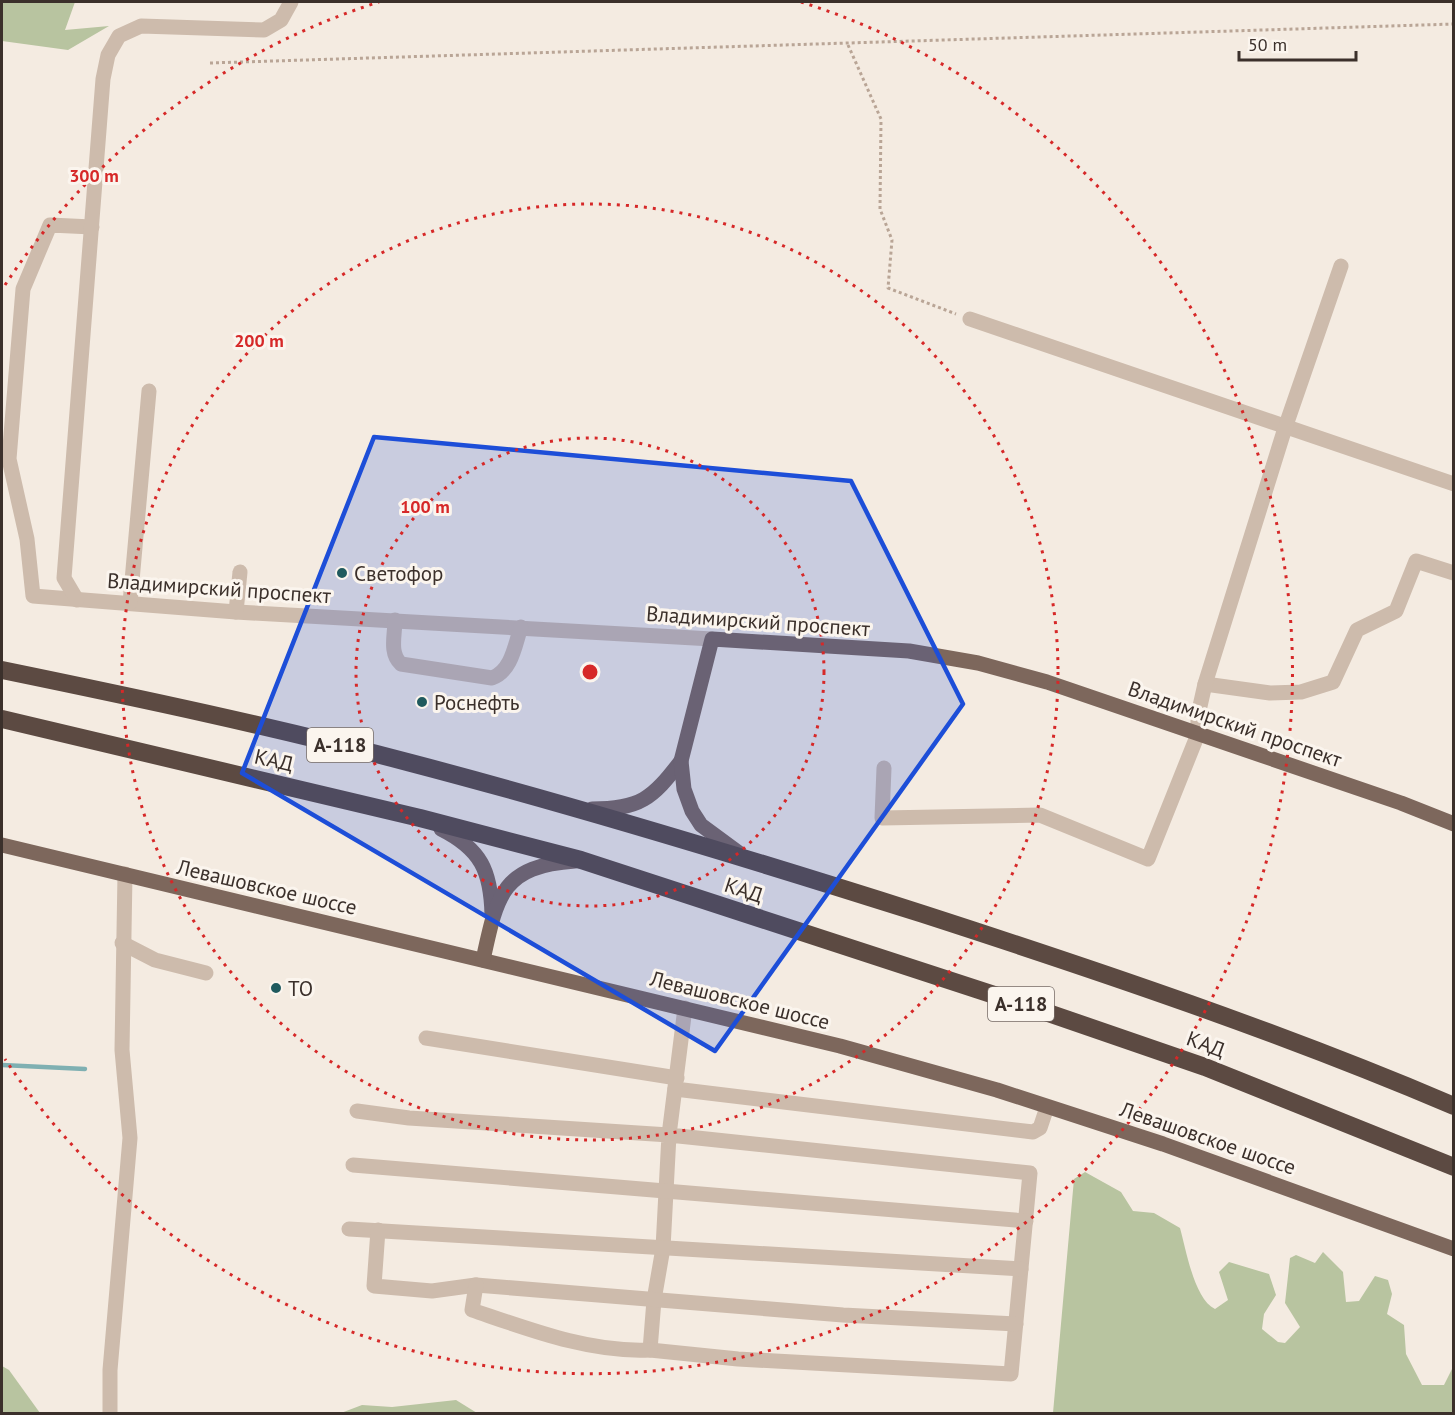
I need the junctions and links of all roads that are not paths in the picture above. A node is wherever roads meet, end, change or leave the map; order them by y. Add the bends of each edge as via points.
1 (291, 2) edge
2 (92, 227) junction
3 (1341, 266) dead end
4 (970, 319) road end
5 (149, 391) dead end
6 (1285, 428) junction
7 (1454, 484) edge
8 (240, 572) dead end
9 (1454, 573) edge
10 (77, 600) junction
11 (130, 603) junction
12 (236, 612) junction
13 (395, 620) junction
14 (521, 627) junction
15 (712, 639) junction
16 (2, 670) edge
17 (1205, 684) junction
18 (2, 718) edge
19 (1198, 734) junction
20 (681, 762) junction
21 (884, 768) dead end
22 (580, 808) junction
23 (420, 818) junction
24 (1454, 824) edge
25 (2, 845) edge
26 (744, 857) junction
27 (581, 860) junction
28 (125, 874) junction
29 (492, 921) junction
30 (122, 943) junction
31 (483, 960) junction
32 (206, 973) dead end
33 (685, 1008) junction
34 (426, 1038) dead end
35 (676, 1084) junction
36 (1454, 1106) edge
37 (1047, 1107) junction
38 (357, 1111) dead end
39 (669, 1135) junction
40 (353, 1165) dead end
41 (1454, 1167) edge
42 (665, 1193) junction
43 (1026, 1221) junction
44 (349, 1228) dead end
45 (378, 1230) junction
46 (663, 1248) junction
47 (1454, 1249) edge
48 (1021, 1269) junction
49 (476, 1285) junction
50 (654, 1300) junction
51 (1016, 1324) junction
52 (650, 1350) junction
53 (110, 1413) edge

1 - 2 street via 281,20 264,30 141,26 119,36 108,56 103,79
2 - 10 street via 64,578
2 - 10 street, Владимирский проспект via 50,225 23,289 9,459 27,539 33,596
3 - 6 street
4 - 6 street
5 - 11 street
6 - 7 street
6 - 17 street
8 - 12 street
9 - 17 street via 1416,561 1396,611 1357,630 1333,682 1301,692 1270,693
10 - 11 street, Владимирский проспект
11 - 12 street, Владимирский проспект
12 - 13 street, Владимирский проспект
13 - 14 street, Владимирский проспект
13 - 14 street via 393,652 401,664 492,678 508,664
14 - 15 street, Владимирский проспект
15 - 19 main road, Владимирский проспект via 909,651 978,663 1047,682
15 - 20 main road
16 - 22 highway, КАД / А-118 via 285,732
17 - 19 street
18 - 23 highway, КАД / А-118
19 - 21 street via 1148,859 1040,815 882,818
19 - 24 main road, Владимирский проспект
20 - 22 main road via 663,785 635,805 619,809
20 - 26 main road via 684,789 701,825
22 - 26 highway, КАД / А-118
23 - 27 highway, КАД / А-118
23 - 29 main road via 459,838 482,863 488,877
25 - 28 main road, Левашовское шоссе
26 - 36 highway, КАД / А-118 via 1214,1011
27 - 29 main road via 536,865 523,871 502,896
27 - 41 highway, КАД / А-118 via 1194,1064
28 - 30 street
28 - 31 main road, Левашовское шоссе
29 - 31 main road
30 - 32 street via 155,960
30 - 53 street via 122,1050 130,1138 110,1370
31 - 33 main road, Левашовское шоссе
33 - 35 street
33 - 37 main road, Левашовское шоссе via 840,1046
34 - 35 street
35 - 37 street via 1033,1132 1040,1128
35 - 39 street
37 - 47 main road, Левашовское шоссе via 1280,1185
38 - 39 street via 408,1118
39 - 42 street
39 - 43 street via 1030,1173
40 - 42 street
42 - 43 street
42 - 46 street
43 - 48 street
44 - 45 street
45 - 46 street
45 - 49 street via 374,1286 432,1291
46 - 48 street
46 - 50 street
48 - 51 street
49 - 50 street
49 - 52 street via 472,1310 577,1342 626,1352
50 - 51 street
50 - 52 street
51 - 52 street via 1011,1374 738,1359

